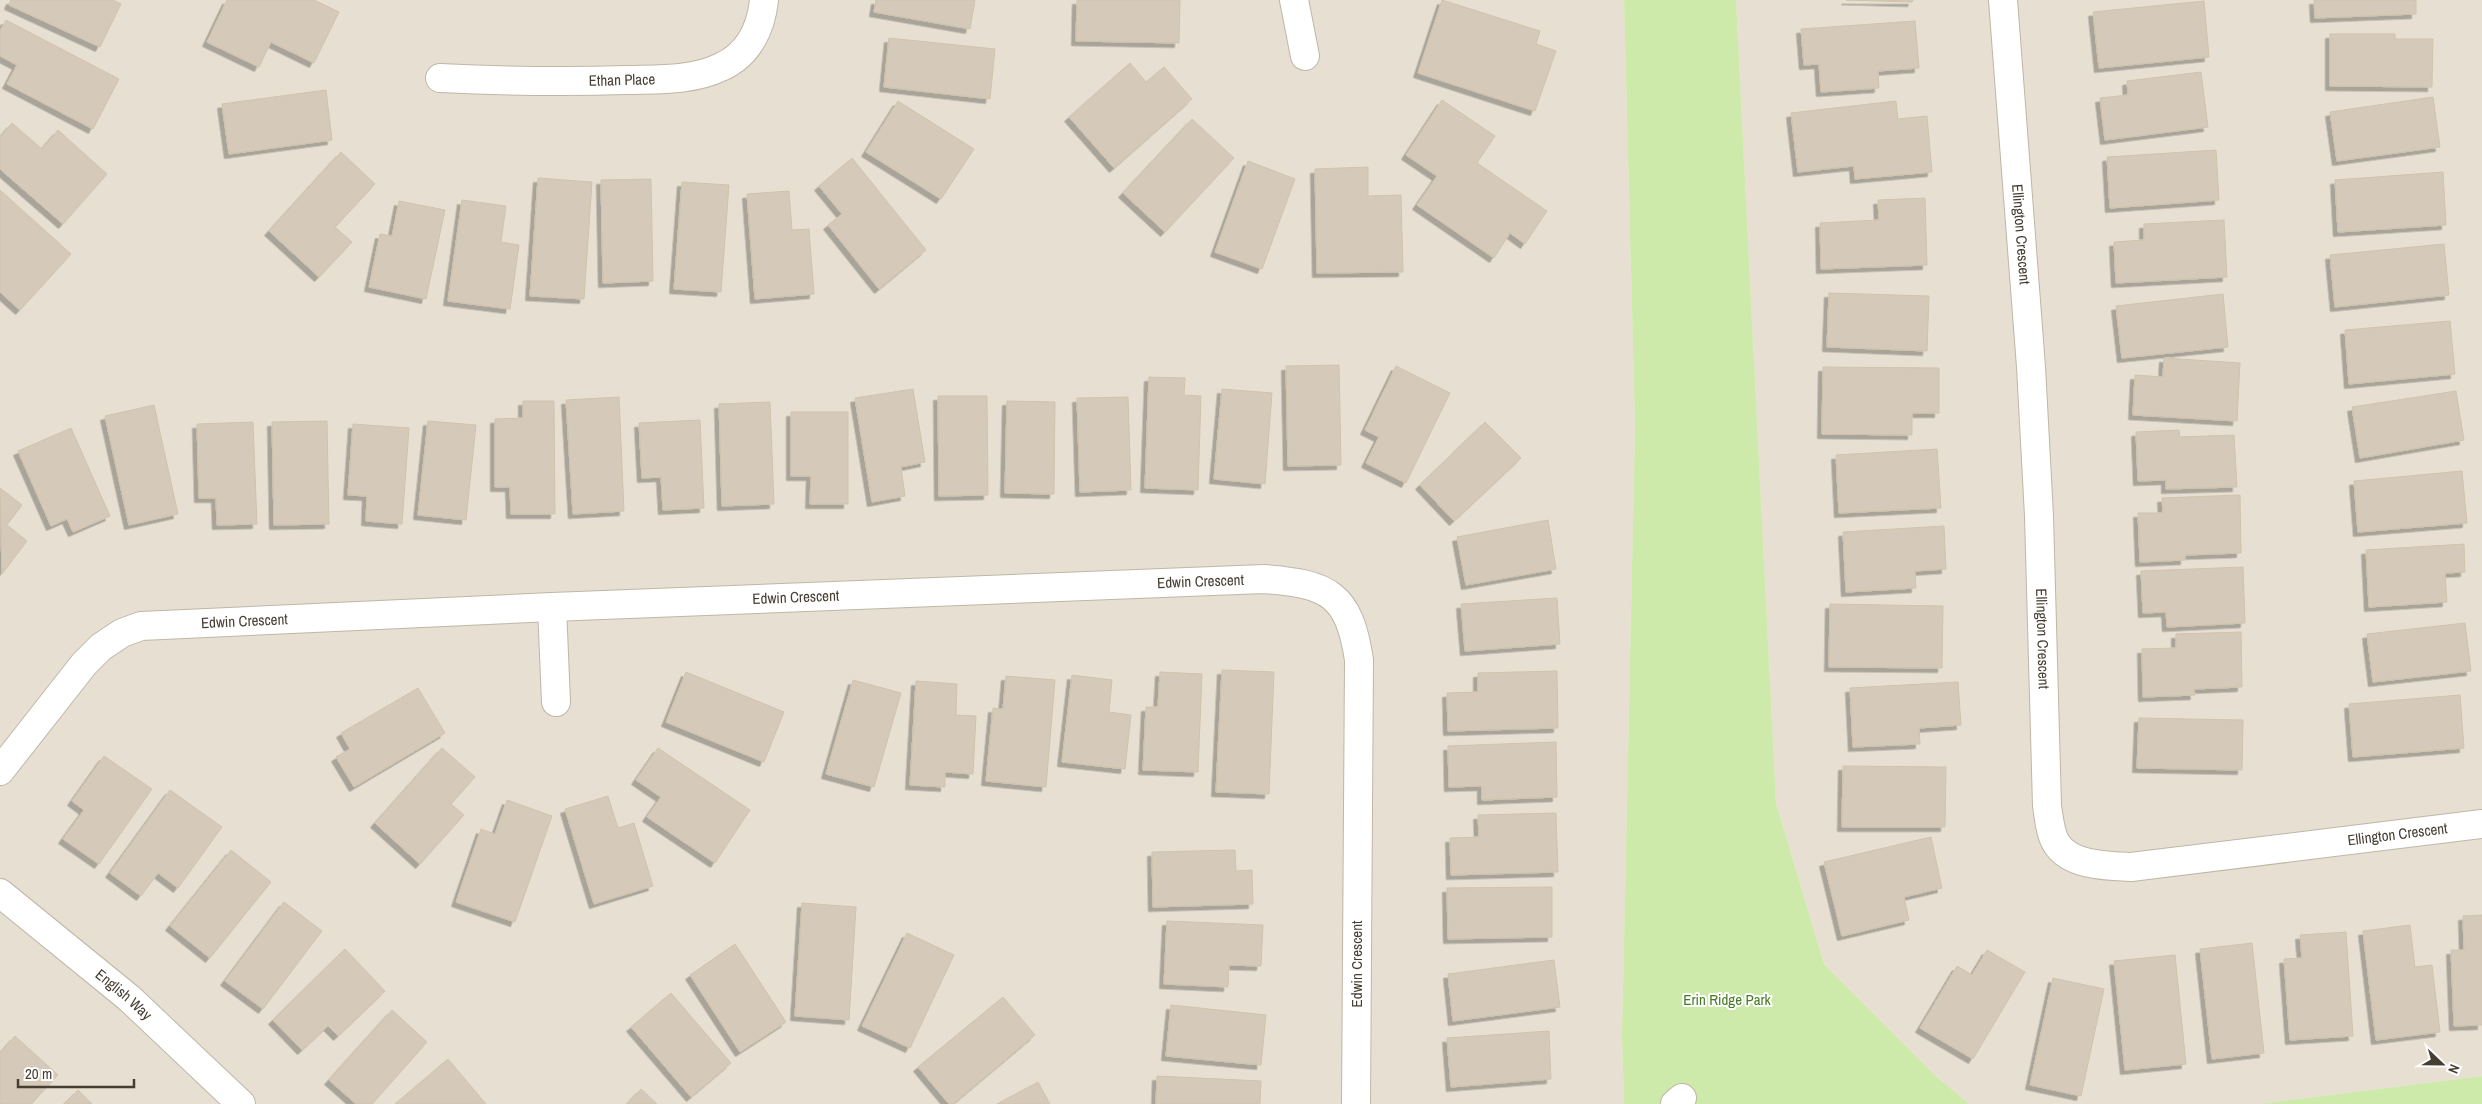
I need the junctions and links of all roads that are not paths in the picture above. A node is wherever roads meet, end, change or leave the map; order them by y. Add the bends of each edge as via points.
1 (764, 0) edge
2 (1294, 0) edge
3 (2003, 0) edge
4 (1305, 56) dead end
5 (440, 78) dead end
6 (552, 607) junction
7 (556, 702) dead end
8 (0, 771) edge
9 (2482, 824) edge
10 (0, 893) edge
11 (241, 1104) edge
12 (1356, 1104) edge

1 - 5 street, Ethan Place via 759,25 745,50 721,68 685,78 541,82
2 - 4 street
3 - 9 street, Ellington Crescent via 2032,387 2047,806 2056,844 2075,858 2094,864 2131,867
6 - 7 street
6 - 8 street, Edwin Crescent via 141,626 122,633 101,647 84,664
6 - 12 street, Edwin Crescent via 1264,579 1292,581 1332,595 1352,625 1359,660
10 - 11 street, English Way via 129,998

